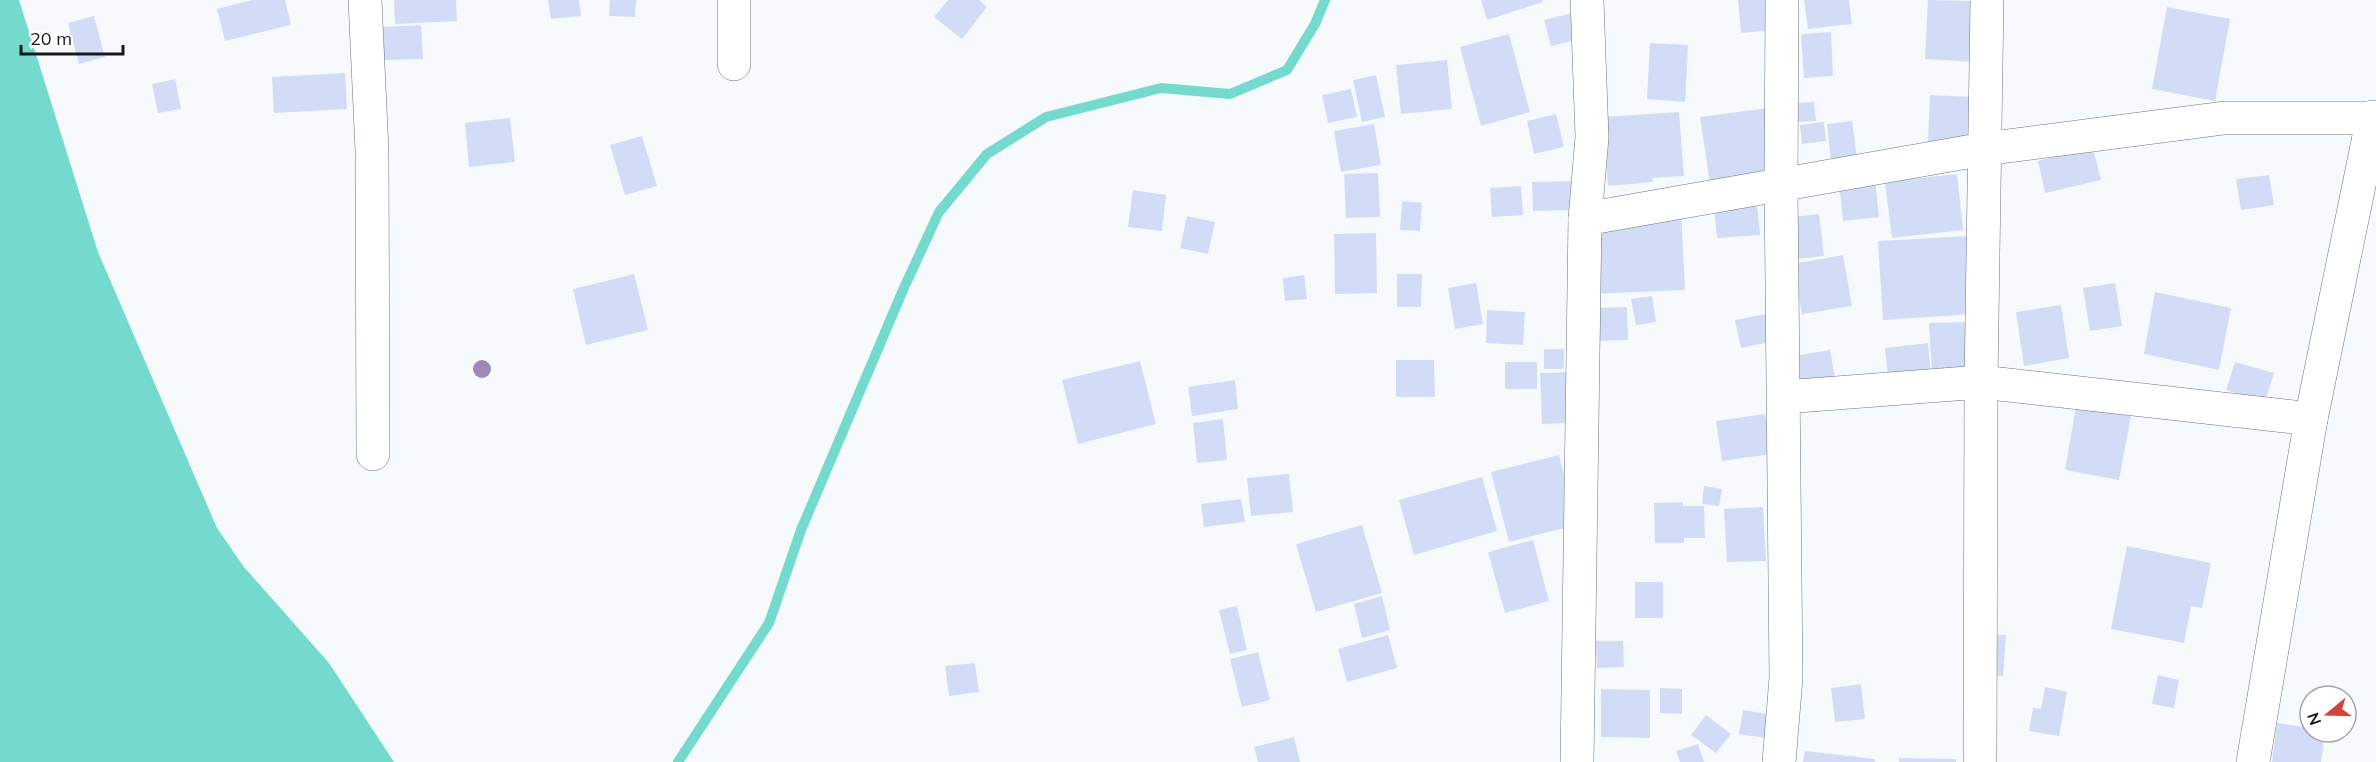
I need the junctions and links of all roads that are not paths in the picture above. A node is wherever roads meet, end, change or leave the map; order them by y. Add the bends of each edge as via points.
1 (365, 0) edge
2 (734, 0) edge
3 (1587, 0) edge
4 (1782, 0) edge
5 (1987, 0) edge
6 (734, 64) dead end
7 (2375, 117) edge
8 (1984, 149) junction
9 (1781, 185) junction
10 (1585, 219) junction
11 (1981, 382) junction
12 (1784, 397) junction
13 (2311, 419) junction
14 (373, 454) dead end
15 (1577, 762) edge
16 (1779, 762) edge
17 (1980, 762) edge
18 (2253, 762) edge

1 - 14 street via 372,151
2 - 6 street
3 - 10 street via 1592,137
4 - 9 street
5 - 8 street
7 - 8 street via 2224,118
7 - 13 street
8 - 9 street
8 - 11 street
9 - 10 street
9 - 12 street
10 - 15 street
11 - 12 street
11 - 13 street
11 - 17 street
12 - 16 street via 1786,678
13 - 18 street

